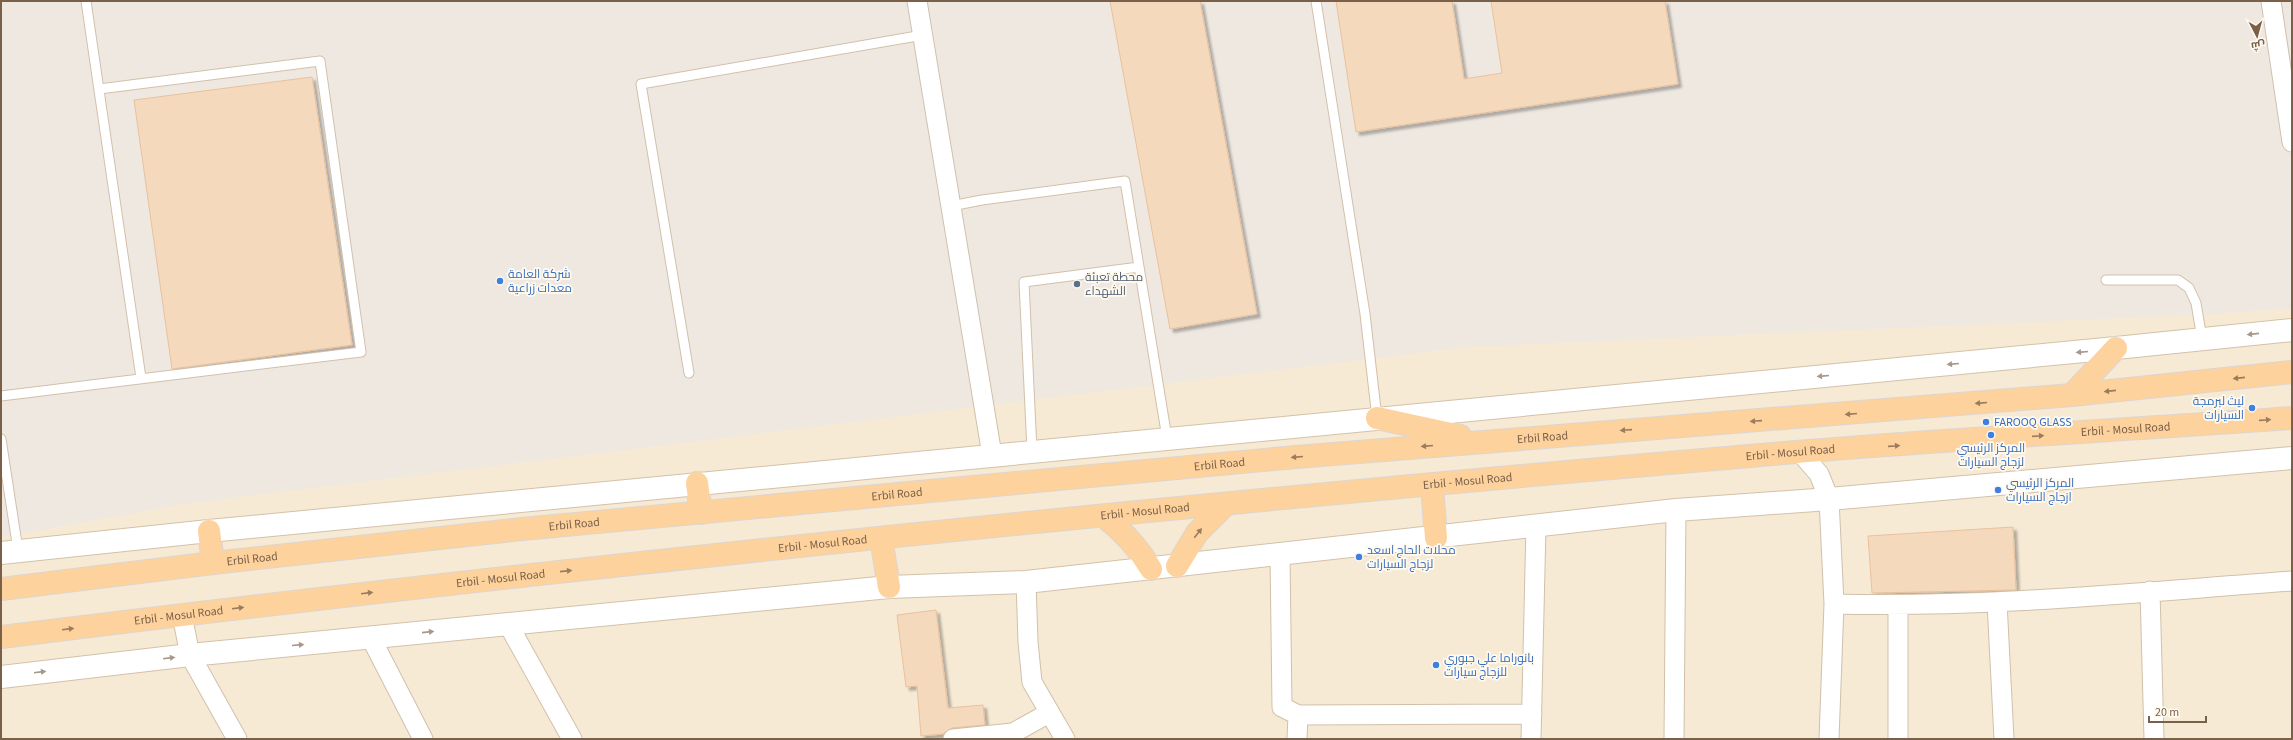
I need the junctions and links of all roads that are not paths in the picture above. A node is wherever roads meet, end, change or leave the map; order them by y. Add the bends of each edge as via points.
1 (86, 1) edge
2 (917, 1) edge
3 (1316, 1) edge
4 (2271, 1) edge
5 (923, 35) junction
6 (99, 89) junction
7 (2292, 142) edge
8 (951, 206) junction
9 (1140, 267) junction
10 (2106, 280) dead end
11 (2292, 330) edge
12 (2202, 339) junction
13 (2116, 348) junction
14 (2290, 370) edge
15 (689, 373) dead end
16 (141, 378) junction
17 (2072, 395) junction
18 (1, 396) edge
19 (1377, 418) junction
20 (1795, 418) junction
21 (2292, 418) edge
22 (1167, 438) junction
23 (1, 439) edge
24 (1483, 441) junction
25 (1032, 451) junction
26 (1800, 452) junction
27 (992, 454) junction
28 (2292, 458) edge
29 (698, 483) junction
30 (1432, 486) junction
31 (1829, 499) junction
32 (1225, 505) junction
33 (1676, 510) junction
34 (701, 513) junction
35 (1103, 516) junction
36 (1536, 526) junction
37 (209, 531) junction
38 (882, 538) junction
39 (1436, 538) junction
40 (10, 551) edge
41 (1280, 555) junction
42 (213, 563) junction
43 (1177, 566) junction
44 (1151, 569) junction
45 (2292, 581) edge
46 (1026, 582) junction
47 (889, 588) junction
48 (1, 589) edge
49 (2150, 591) junction
50 (1997, 602) junction
51 (1834, 604) junction
52 (1898, 606) junction
53 (182, 615) junction
54 (508, 624) junction
55 (1, 635) edge
56 (371, 638) junction
57 (190, 655) junction
58 (1, 677) edge
59 (1049, 713) junction
60 (1532, 714) junction
61 (1298, 715) junction
62 (237, 739) edge
63 (423, 739) edge
64 (572, 739) edge
65 (953, 739) edge
66 (1066, 739) edge
67 (1297, 739) edge
68 (1531, 739) edge
69 (1674, 739) edge
70 (1829, 739) edge
71 (1898, 739) edge
72 (2004, 739) edge
73 (2154, 739) edge

1 - 6 lane
2 - 5 street
3 - 19 lane via 1365,314
4 - 7 street
5 - 8 street
5 - 15 lane via 641,84
6 - 16 lane
6 - 16 lane via 320,61 361,352
8 - 9 lane via 1125,181
8 - 27 street
9 - 22 lane
9 - 25 lane via 1024,282
10 - 12 lane via 2178,280 2189,288 2196,303
11 -> 12 main road
12 - 13 main road
13 - 17 highway
13 -> 19 main road
14 -> 17 highway
16 - 18 lane
17 -> 20 highway
19 - 22 main road
19 - 24 highway
20 -> 24 highway, Erbil Road
20 - 26 highway
26 -> 21 highway, Erbil - Mosul Road
22 - 25 main road
23 - 40 lane
24 -> 34 highway, Erbil Road
25 - 27 main road
26 - 30 highway, Erbil - Mosul Road
26 - 31 street via 1819,474
27 - 29 main road
28 - 31 main road
29 - 34 highway
29 - 37 main road
30 - 32 highway, Erbil - Mosul Road
30 - 39 highway
31 - 33 main road
31 - 51 street
32 - 35 highway, Erbil - Mosul Road
43 -> 32 highway via 1198,533
33 - 36 main road
33 - 69 street
34 - 42 highway, Erbil Road via 522,529
35 - 38 highway, Erbil - Mosul Road
35 - 44 highway via 1140,550
36 - 39 main road
36 - 60 street
37 - 40 main road
37 - 42 highway
38 - 47 highway
53 -> 38 highway, Erbil - Mosul Road via 472,580
39 - 41 main road
41 - 43 main road
41 - 61 street via 1282,707
42 - 48 highway, Erbil Road
43 - 44 main road
44 - 46 main road
45 - 49 street
46 - 47 main road
46 - 59 street via 1032,682
47 - 54 main road
49 - 50 street
49 - 73 street
50 - 52 street
50 - 72 street
51 - 52 street
51 - 70 street
52 - 71 street
55 -> 53 highway, Erbil - Mosul Road
53 - 57 street
56 -> 54 main road
54 - 64 street
57 -> 56 main road
56 - 63 street
58 -> 57 main road
57 - 62 street
59 - 65 street via 1013,733
59 - 66 street
60 - 61 street
60 - 68 street
61 - 67 street

